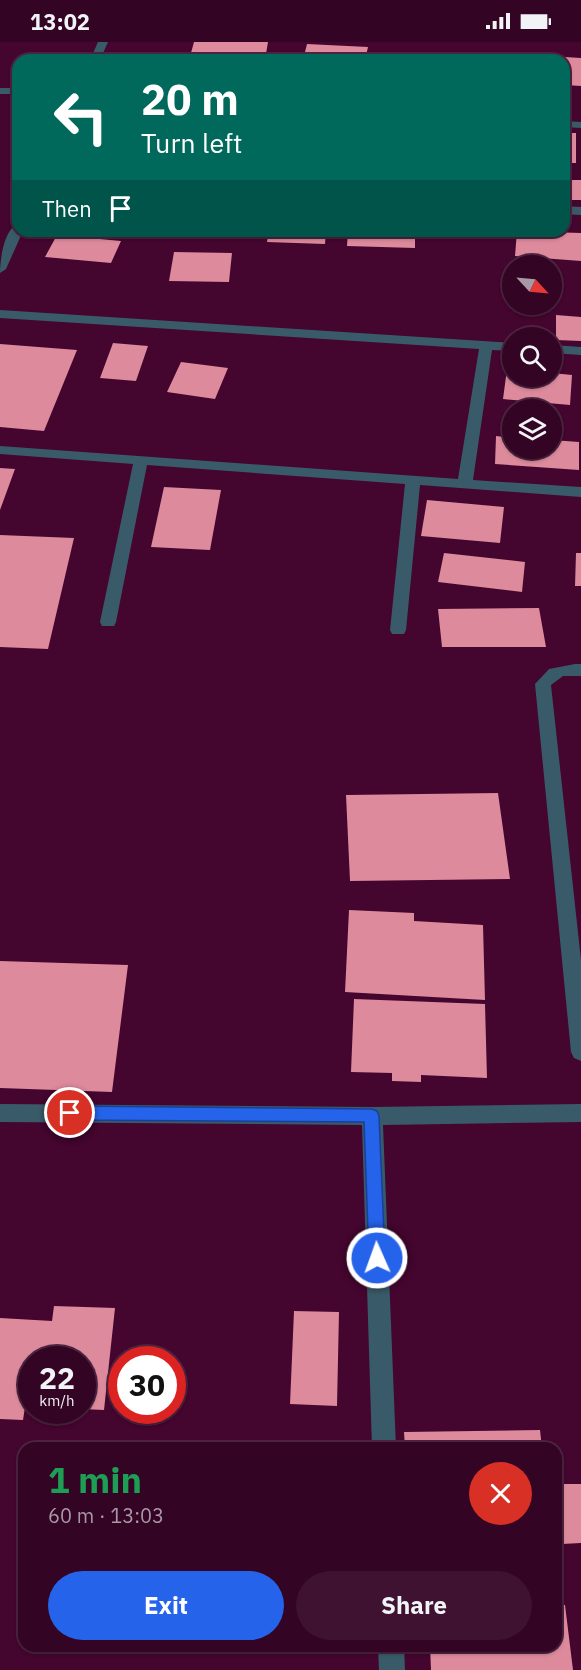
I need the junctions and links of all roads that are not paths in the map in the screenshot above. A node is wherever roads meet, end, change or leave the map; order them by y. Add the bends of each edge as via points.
1 (14, 237) edge
2 (0, 269) edge
3 (0, 314) edge
4 (486, 345) junction
5 (502, 346) edge
6 (562, 350) edge
7 (581, 351) edge
8 (0, 450) edge
9 (141, 459) junction
10 (413, 480) junction
11 (465, 483) junction
12 (581, 492) edge
13 (108, 621) dead end
14 (398, 630) dead end
15 (581, 670) edge
16 (581, 1052) edge
17 (0, 1113) edge
18 (581, 1113) edge
19 (372, 1116) junction
20 (384, 1442) edge
21 (391, 1652) edge
22 (392, 1670) edge

1 - 2 street
3 - 4 street
4 - 5 street
4 - 11 street
6 - 7 street
8 - 9 street
9 - 10 street
9 - 13 street
10 - 11 street
10 - 14 street
11 - 12 street
15 - 16 street via 564,669 550,674 543,684
17 - 19 street
18 - 19 street
19 - 20 street
21 - 22 street

